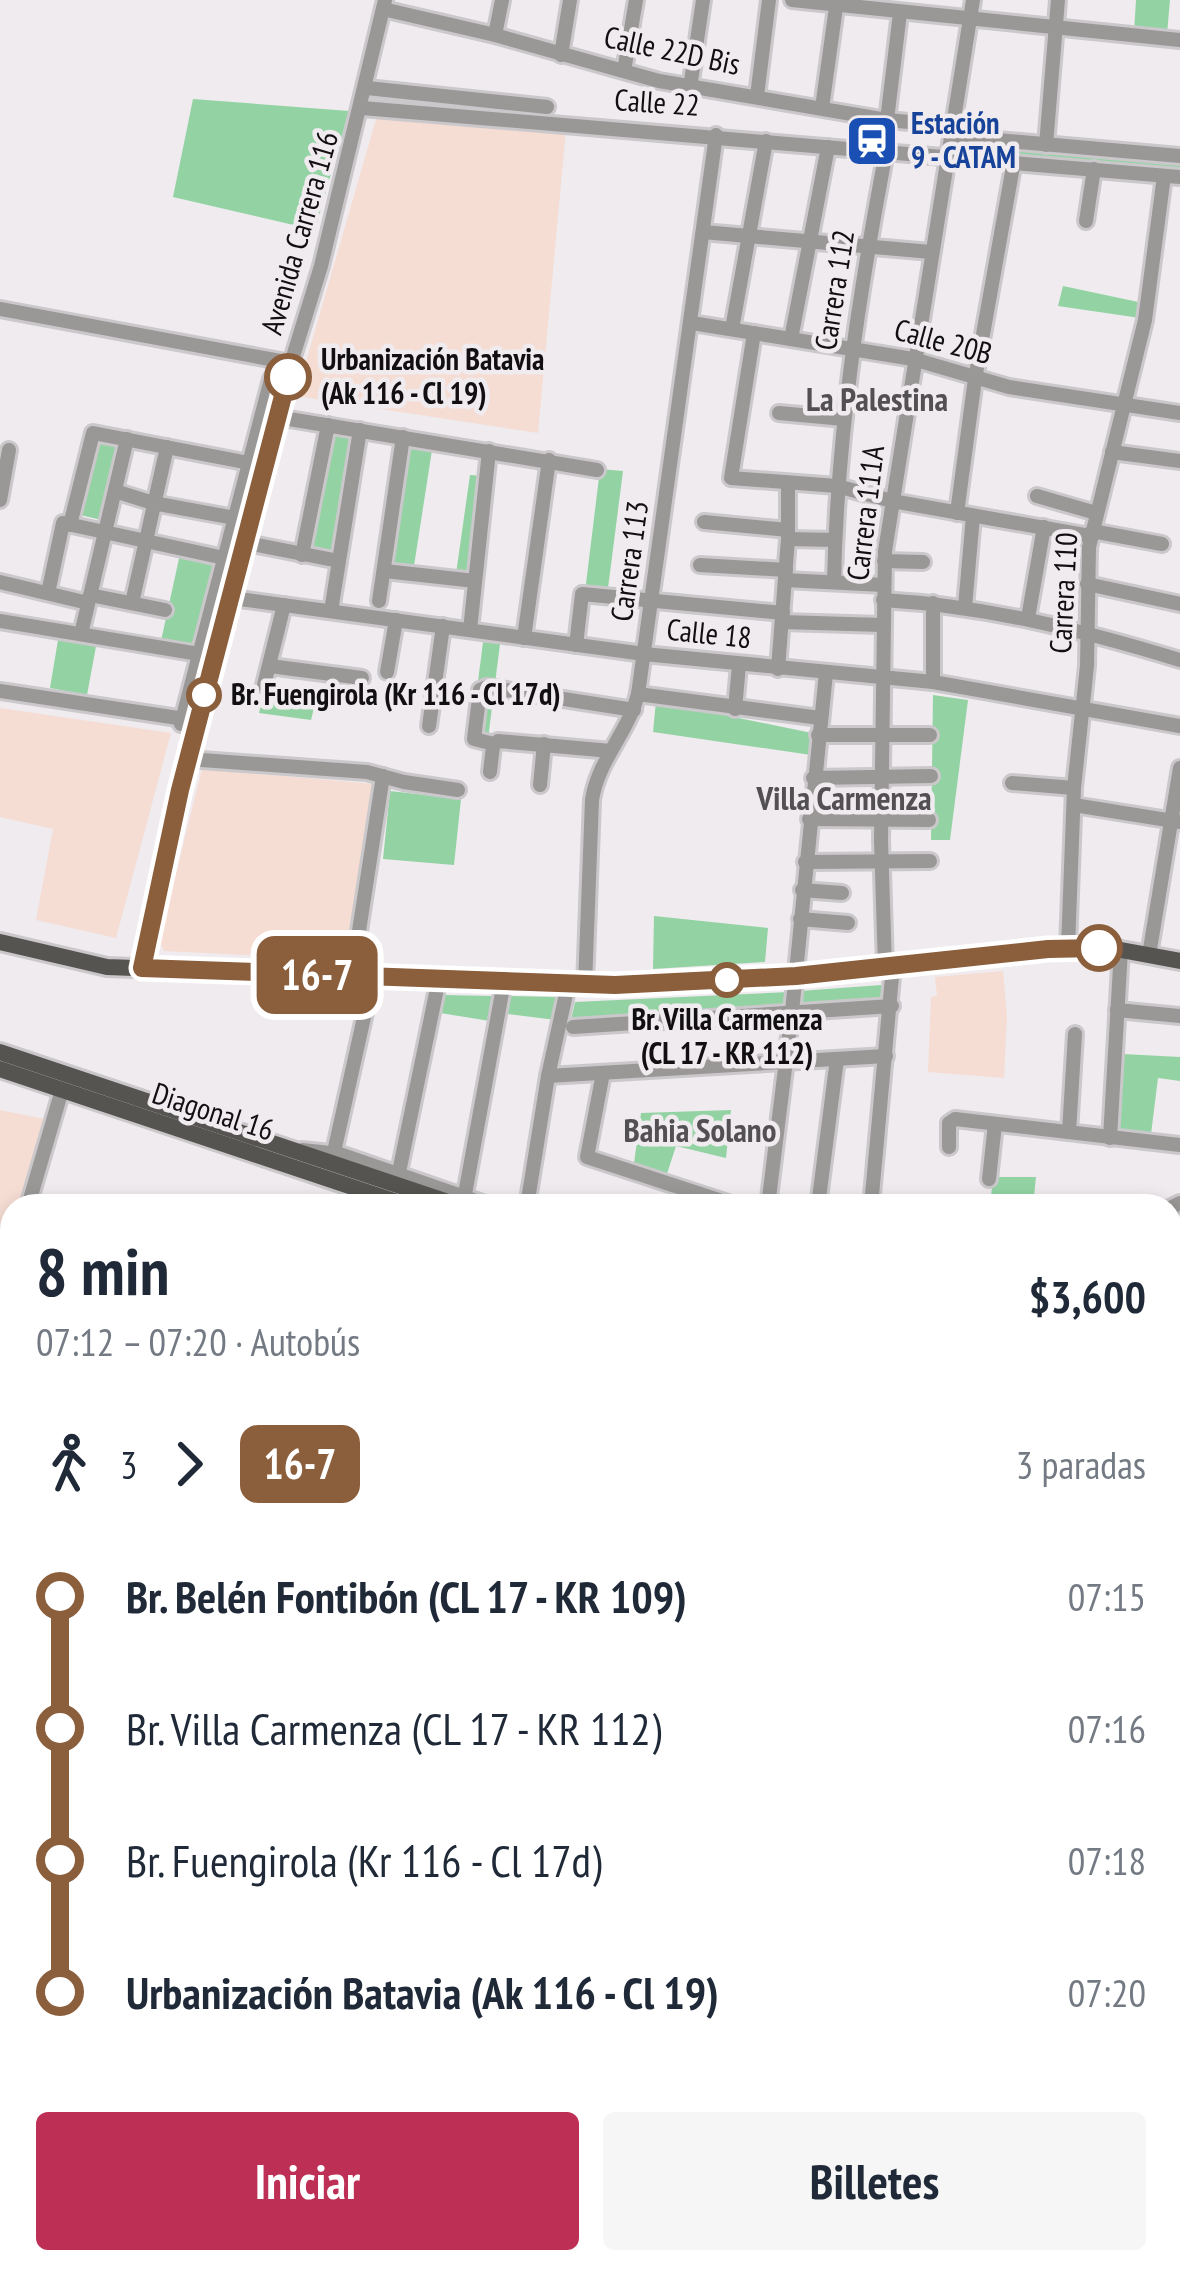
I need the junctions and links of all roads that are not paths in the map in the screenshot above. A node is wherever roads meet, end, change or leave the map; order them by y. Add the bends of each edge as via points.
1 (502, 0) edge
2 (570, 0) edge
3 (636, 0) edge
4 (704, 0) edge
5 (769, 0) edge
6 (792, 0) edge
7 (973, 0) edge
8 (1058, 0) edge
9 (384, 4) edge
10 (837, 4) edge
11 (900, 13) junction
12 (970, 20) junction
13 (1055, 30) junction
14 (495, 35) junction
15 (1180, 40) edge
16 (561, 55) junction
17 (624, 71) junction
18 (367, 88) junction
19 (691, 88) junction
20 (758, 96) junction
21 (548, 107) dead end
22 (362, 108) junction
23 (822, 108) junction
24 (886, 120) junction
25 (953, 131) junction
26 (716, 135) junction
27 (766, 141) junction
28 (1046, 145) junction
29 (828, 147) junction
30 (886, 152) junction
31 (948, 156) junction
32 (1180, 156) edge
33 (1014, 161) junction
34 (1094, 169) junction
35 (1172, 176) edge
36 (1086, 221) dead end
37 (703, 232) junction
38 (746, 236) junction
39 (809, 242) junction
40 (868, 249) junction
41 (932, 253) junction
42 (0, 309) edge
43 (692, 323) junction
44 (732, 329) junction
45 (754, 333) junction
46 (791, 339) junction
47 (852, 349) junction
48 (913, 359) junction
49 (291, 363) junction
50 (974, 379) junction
51 (279, 381) junction
52 (1125, 405) junction
53 (779, 413) dead end
54 (1180, 413) edge
55 (278, 417) junction
56 (844, 419) junction
57 (328, 425) junction
58 (360, 430) junction
59 (403, 437) junction
60 (127, 440) junction
61 (167, 447) junction
62 (9, 450) dead end
63 (489, 451) junction
64 (1112, 452) junction
65 (549, 460) junction
66 (1178, 461) edge
67 (249, 463) junction
68 (597, 470) dead end
69 (788, 483) junction
70 (837, 486) junction
71 (116, 491) junction
72 (1037, 496) dead end
73 (0, 498) edge
74 (892, 501) junction
75 (153, 503) junction
76 (1096, 513) junction
77 (965, 515) junction
78 (235, 518) junction
79 (704, 522) dead end
80 (66, 524) junction
81 (1044, 526) junction
82 (106, 533) junction
83 (1091, 534) junction
84 (788, 535) junction
85 (835, 540) junction
86 (144, 541) junction
87 (247, 542) junction
88 (1162, 544) dead end
89 (302, 555) junction
90 (224, 558) junction
91 (339, 561) junction
92 (884, 561) junction
93 (923, 562) dead end
94 (700, 565) dead end
95 (386, 571) junction
96 (786, 575) junction
97 (476, 581) junction
98 (0, 582) edge
99 (834, 582) junction
100 (1087, 584) junction
101 (883, 592) junction
102 (48, 593) junction
103 (232, 598) junction
104 (89, 599) junction
105 (380, 602) dead end
106 (132, 603) junction
107 (651, 603) junction
108 (933, 603) junction
109 (1180, 604) edge
110 (284, 605) junction
111 (965, 607) junction
112 (165, 610) dead end
113 (331, 611) junction
114 (782, 617) junction
115 (1028, 618) junction
116 (396, 620) junction
117 (0, 621) edge
118 (882, 625) junction
119 (443, 626) junction
120 (470, 630) junction
121 (1089, 632) junction
122 (81, 634) junction
123 (524, 638) junction
124 (576, 645) junction
125 (644, 654) junction
126 (199, 655) junction
127 (1180, 660) edge
128 (739, 665) junction
129 (270, 666) junction
130 (778, 669) junction
131 (388, 672) dead end
132 (826, 673) junction
133 (881, 677) junction
134 (362, 678) dead end
135 (933, 682) junction
136 (264, 685) dead end
137 (0, 691) edge
138 (636, 702) junction
139 (1083, 708) junction
140 (735, 709) junction
141 (820, 718) junction
142 (189, 723) junction
143 (429, 726) dead end
144 (1180, 726) edge
145 (818, 735) junction
146 (881, 735) junction
147 (930, 735) dead end
148 (494, 744) junction
149 (544, 744) junction
150 (611, 752) junction
151 (188, 758) junction
152 (1180, 768) edge
153 (490, 772) dead end
154 (383, 776) junction
155 (932, 776) dead end
156 (881, 777) junction
157 (814, 778) junction
158 (1012, 783) dead end
159 (540, 785) dead end
160 (1074, 788) junction
161 (458, 790) dead end
162 (1074, 805) junction
163 (809, 819) junction
164 (881, 819) junction
165 (929, 820) dead end
166 (1176, 822) edge
167 (930, 861) dead end
168 (805, 862) junction
169 (882, 862) junction
170 (1172, 874) edge
171 (802, 890) junction
172 (842, 893) dead end
173 (800, 919) junction
174 (848, 923) dead end
175 (0, 942) edge
176 (1068, 947) junction
177 (1121, 950) junction
178 (1149, 955) junction
179 (1180, 961) edge
180 (889, 966) junction
181 (142, 968) junction
182 (352, 976) junction
183 (796, 976) junction
184 (373, 977) junction
185 (439, 979) junction
186 (504, 982) junction
187 (577, 985) junction
188 (892, 1006) junction
189 (1118, 1010) junction
190 (792, 1012) junction
191 (1180, 1016) edge
192 (573, 1028) dead end
193 (1075, 1034) dead end
194 (0, 1052) edge
195 (886, 1056) junction
196 (837, 1059) junction
197 (786, 1062) junction
198 (0, 1069) edge
199 (603, 1073) junction
200 (548, 1076) junction
201 (62, 1090) junction
202 (995, 1124) junction
203 (1069, 1132) junction
204 (1110, 1138) junction
205 (1180, 1145) edge
206 (336, 1146) junction
207 (949, 1147) dead end
208 (297, 1150) junction
209 (401, 1165) junction
210 (989, 1179) dead end
211 (464, 1193) edge
212 (32, 1194) edge
213 (373, 1194) edge
214 (528, 1194) edge
215 (700, 1194) edge
216 (770, 1194) edge
217 (820, 1194) edge
218 (872, 1194) edge

1 - 14 street
2 - 16 street
3 - 17 street
4 - 19 street
5 - 20 street
6 - 10 street
7 - 12 street, Carrera 111A
8 - 13 street
9 - 14 street, Calle 22D Bis
9 - 18 street, Avenida Carrera 116
10 - 11 street
10 - 23 street
11 - 12 street
11 - 24 street
12 - 13 street
12 - 25 street, Carrera 111A
13 - 15 street
13 - 28 street
14 - 16 street, Calle 22D Bis
16 - 17 street, Calle 22D Bis
17 - 19 street, Calle 22D Bis
18 - 21 street
18 - 22 street, Avenida Carrera 116
19 - 20 street, Calle 22D Bis
20 - 23 street, Calle 22D Bis
22 - 26 street, Calle 22
22 - 49 street, Avenida Carrera 116
23 - 24 street, Calle 22D Bis
24 - 25 street, Calle 22D Bis
25 - 28 street, Calle 22D Bis
25 - 31 street, Carrera 111A
26 - 27 street, Calle 22
26 - 37 street, Carrera 113
27 - 29 street, Calle 22
27 - 38 street
28 - 32 street, Calle 22D Bis
29 - 30 street, Calle 22
29 - 39 street
30 - 31 street, Calle 22
30 - 40 street, Carrera 112
31 - 33 street, Calle 22
31 - 41 street, Carrera 111A
33 - 34 street, Calle 22
33 - 50 street
34 - 35 street, Calle 22
34 - 36 street
35 - 52 street, Carrera 110
37 - 38 street
37 - 43 street, Carrera 113
38 - 39 street
38 - 44 street
39 - 40 street
39 - 46 street
40 - 41 street
40 - 47 street, Carrera 112
41 - 48 street, Carrera 111A
42 - 49 street
43 - 44 street, Calle 20B
43 - 107 street, Carrera 113
44 - 45 street, Calle 20B
45 - 46 street, Calle 20B
45 - 69 street via 731,478
46 - 47 street, Calle 20B
47 - 48 street, Calle 20B
47 - 56 street, Carrera 112
48 - 50 street, Calle 20B
48 - 74 street, Carrera 111A
49 - 51 street, Avenida Carrera 116
50 - 52 street, Calle 20B
50 - 77 street
51 - 55 street, Avenida Carrera 116
51 - 67 street
52 - 54 street, Calle 20B
52 - 64 street, Carrera 110
53 - 56 street
55 - 57 street
55 - 87 street, Avenida Carrera 116
56 - 70 street, Carrera 112
57 - 58 street
57 - 89 street
58 - 59 street
58 - 91 street
59 - 63 street
59 - 95 street
60 - 61 street
60 - 71 street
60 - 80 street via 93,433
61 - 67 street
61 - 75 street
62 - 73 street
63 - 65 street
63 - 97 street
64 - 66 street
64 - 76 street, Carrera 110
65 - 68 street
65 - 123 street
67 - 78 street
69 - 70 street
69 - 84 street
70 - 74 street
70 - 85 street, Carrera 112
71 - 75 street
71 - 82 street
72 - 76 street
74 - 77 street
74 - 92 street, Carrera 111A
75 - 78 street
75 - 86 street
76 - 83 street, Carrera 110
77 - 81 street
77 - 111 street
78 - 90 street
79 - 84 street
80 - 82 street
80 - 102 street
81 - 83 street
81 - 115 street
82 - 86 street
82 - 104 street
83 - 88 street
83 - 100 street, Carrera 110
84 - 85 street
84 - 96 street
85 - 99 street, Carrera 112
86 - 90 street
86 - 106 street
87 - 89 street
87 - 103 street, Avenida Carrera 116
89 - 91 street
90 - 126 street
91 - 113 street
92 - 93 street
92 - 101 street, Carrera 111A
94 - 96 street
95 - 97 street
95 - 105 street
96 - 99 street
96 - 114 street
97 - 120 street
98 - 102 street
99 - 101 street
100 - 109 street
100 - 121 street, Carrera 110
101 - 108 street
101 - 118 street, Carrera 111A
102 - 104 street
103 - 110 street, Calle 18
103 - 142 street, Avenida Carrera 116
104 - 106 street
104 - 122 street
106 - 112 street
107 - 114 street
107 - 124 street via 582,594
107 - 125 street, Carrera 113
108 - 111 street
108 - 135 street
110 - 113 street, Calle 18
110 - 129 street
111 - 115 street
113 - 116 street, Calle 18
114 - 118 street
114 - 130 street
115 - 121 street
116 - 119 street, Calle 18
116 - 131 street
117 - 122 street
118 - 133 street, Carrera 111A
119 - 120 street, Calle 18
119 - 143 street
120 - 123 street, Calle 18
121 - 127 street
121 - 139 street, Carrera 110
122 - 126 street
123 - 124 street, Calle 18
124 - 125 street, Calle 18
125 - 128 street, Calle 18
125 - 138 street, Carrera 113
126 - 142 street
128 - 130 street, Calle 18
128 - 140 street
129 - 134 street
129 - 136 street
130 - 132 street, Calle 18
132 - 133 street, Calle 18
132 - 141 street
133 - 135 street, Calle 18
133 - 146 street, Carrera 111A
135 - 139 street, Calle 18
137 - 142 street
138 - 140 street
138 - 148 street via 487,687 480,690 474,739
138 - 150 street, Carrera 113
139 - 144 street, Calle 18
139 - 160 street, Carrera 110
140 - 141 street
141 - 145 street
142 - 151 street, Avenida Carrera 116
145 - 146 street
145 - 157 street
146 - 147 street
146 - 156 street, Carrera 111A
148 - 149 street
148 - 153 street
149 - 150 street
149 - 159 street
150 - 187 street, Carrera 113 via 592,800
151 - 154 street
151 - 181 street, Avenida Carrera 116
152 - 166 street
154 - 161 street
154 - 182 street
155 - 156 street
156 - 157 street
156 - 164 street, Carrera 111A
157 - 163 street
158 - 160 street
160 - 162 street, Carrera 110
162 - 166 street
162 - 176 street, Carrera 110
163 - 164 street
163 - 168 street
164 - 165 street
164 - 169 street, Carrera 111A
166 - 170 street
167 - 169 street
168 - 169 street
168 - 171 street
169 - 180 street, Carrera 111A
170 - 178 street
171 - 172 street
171 - 173 street
173 - 174 street
173 - 183 street
175 - 181 main road
176 - 177 main road
176 - 180 main road
177 - 178 main road
177 - 189 street
178 - 179 main road
180 - 183 main road
180 - 188 street, Carrera 111A
181 - 182 main road
182 - 184 main road
183 - 187 main road
183 - 190 street
184 - 185 main road
184 - 206 street
185 - 186 main road
185 - 209 street
186 - 187 main road
186 - 211 street
187 - 200 street, Carrera 113
188 - 190 street
188 - 195 street, Carrera 111A
189 - 191 street
189 - 204 street
190 - 192 street
190 - 197 street
193 - 203 street
194 - 208 main road, Diagonal 16
195 - 196 street
195 - 218 street, Carrera 111A
196 - 197 street
196 - 217 street
197 - 199 street
197 - 216 street
198 - 201 main road, Diagonal 16
199 - 200 street
199 - 215 street via 587,1157
200 - 214 street, Carrera 113
201 - 212 street
201 - 213 main road, Diagonal 16
202 - 203 street
202 - 207 street via 951,1120
202 - 210 street
203 - 204 street
204 - 205 street
206 - 208 street, Diagonal 16
206 - 209 street, Diagonal 16
208 - 211 main road, Diagonal 16
209 - 211 street, Diagonal 16

